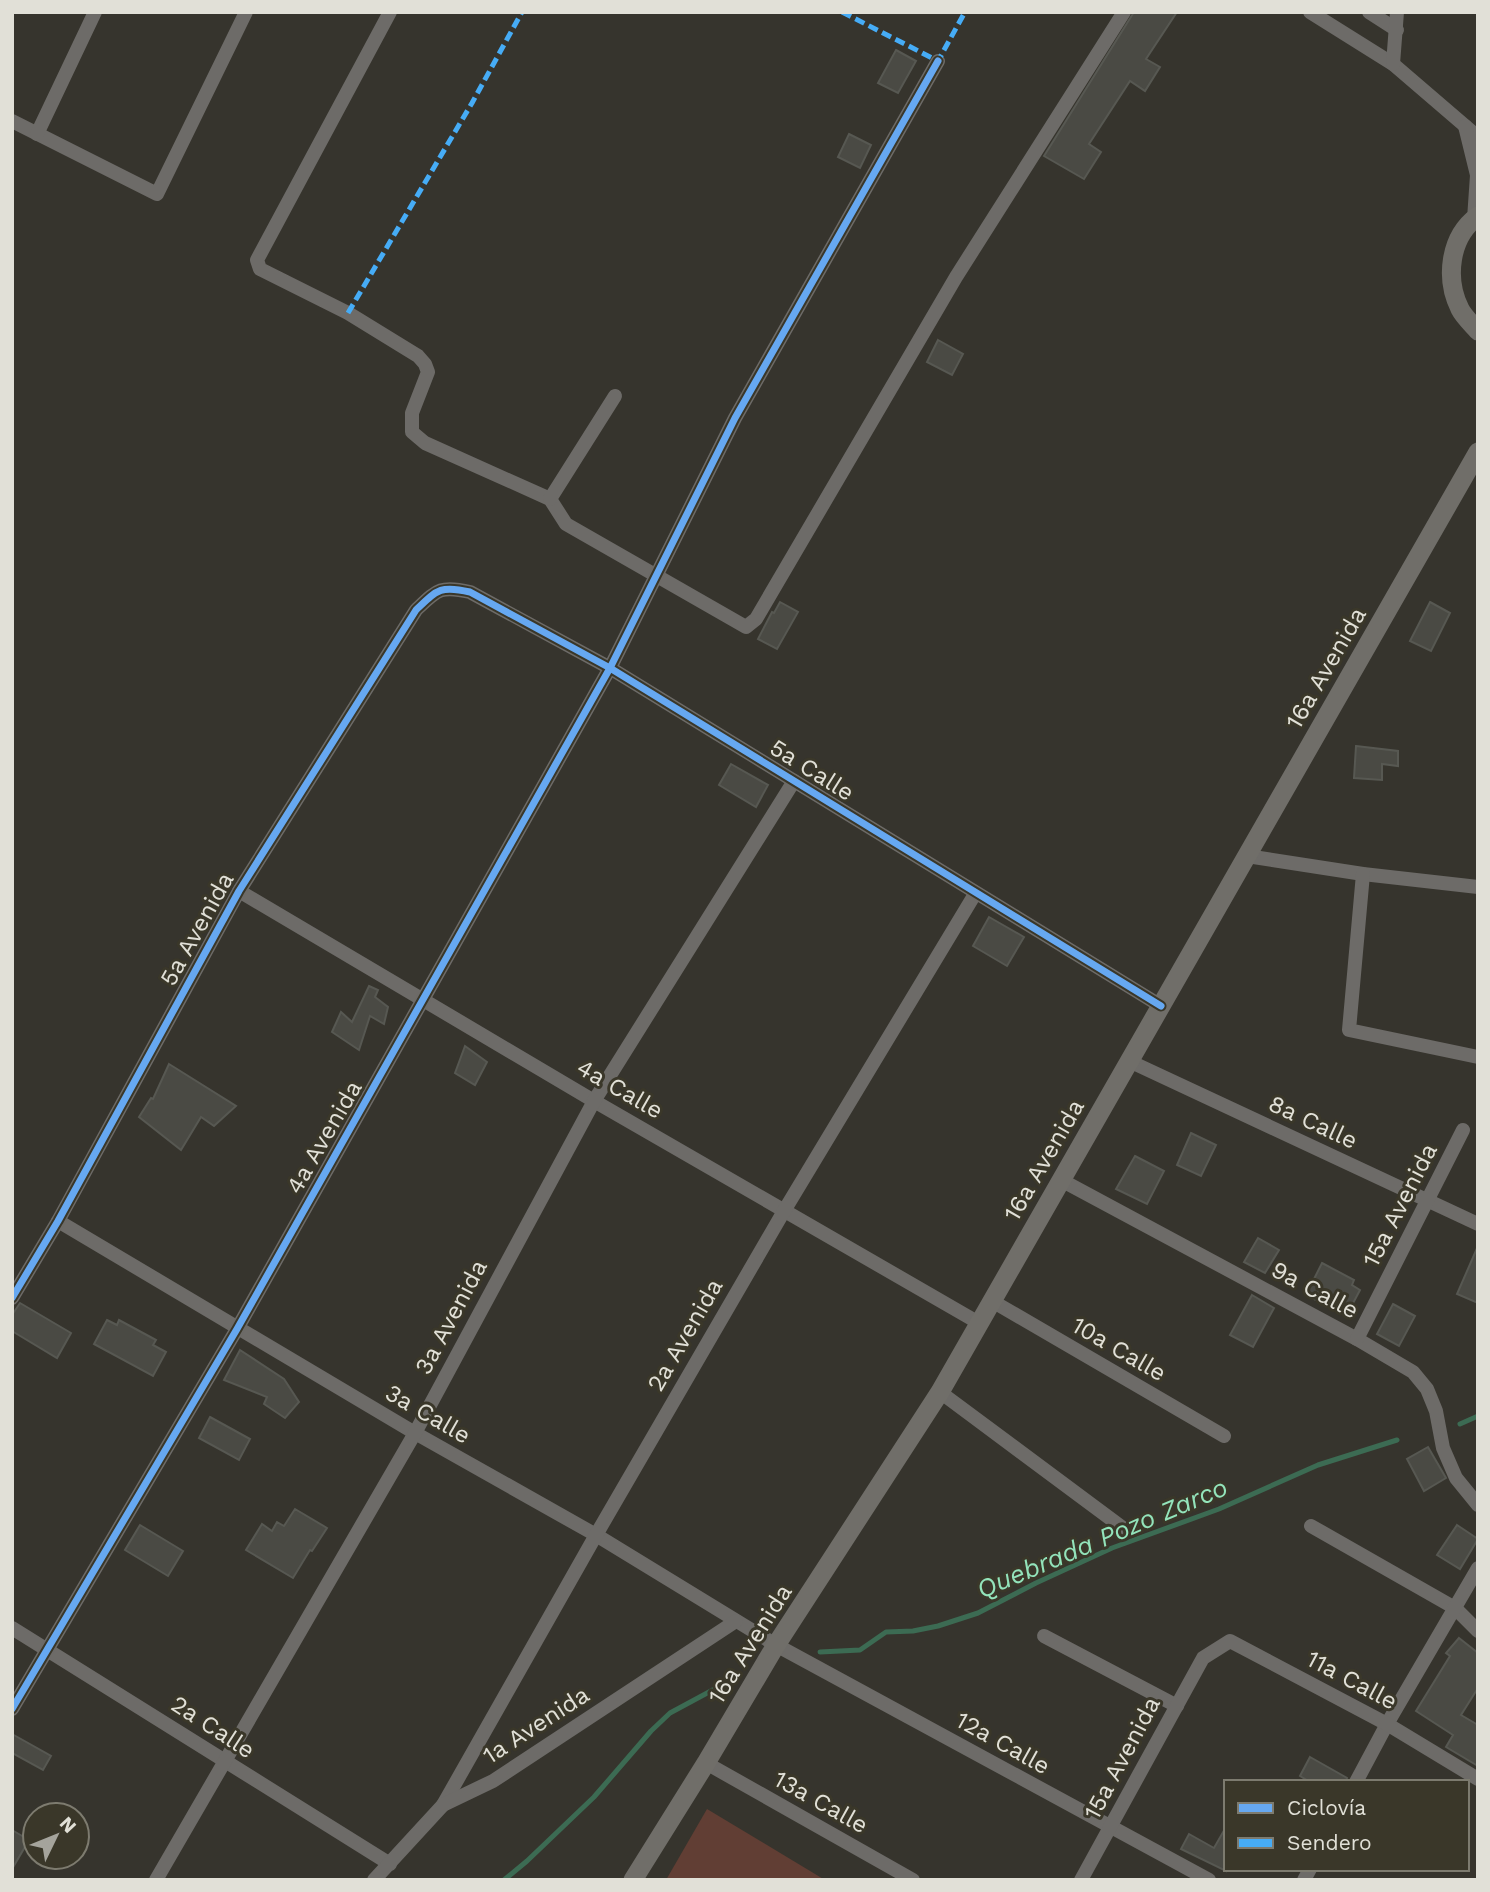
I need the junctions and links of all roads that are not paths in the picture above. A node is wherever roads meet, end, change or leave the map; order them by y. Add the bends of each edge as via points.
1 (95, 12) edge
2 (246, 12) edge
3 (390, 12) edge
4 (1124, 12) edge
5 (1310, 12) edge
6 (1369, 12) edge
7 (1397, 12) edge
8 (1397, 30) junction
9 (938, 61) dead end
10 (1393, 64) junction
11 (12, 121) edge
12 (1465, 126) junction
13 (37, 134) junction
14 (1478, 137) edge
15 (1476, 218) edge
16 (1478, 331) edge
17 (615, 396) dead end
18 (1478, 452) edge
19 (550, 499) junction
20 (655, 575) junction
21 (435, 592) joint
22 (610, 668) junction
23 (794, 780) junction
24 (1247, 856) junction
25 (1363, 874) junction
26 (1478, 887) edge
27 (239, 891) junction
28 (975, 894) junction
29 (424, 999) junction
30 (1161, 1006) junction
31 (1478, 1057) edge
32 (1129, 1061) junction
33 (594, 1101) junction
34 (1463, 1130) dead end
35 (1061, 1180) junction
36 (1429, 1199) junction
37 (783, 1210) junction
38 (58, 1221) junction
39 (1478, 1224) edge
40 (12, 1298) edge
41 (992, 1301) junction
42 (979, 1323) junction
43 (237, 1329) junction
44 (1357, 1339) junction
45 (940, 1392) junction
46 (415, 1433) junction
47 (1224, 1436) dead end
48 (1478, 1505) edge
49 (1311, 1526) dead end
50 (1123, 1528) dead end
51 (596, 1535) junction
52 (1478, 1568) edge
53 (1455, 1608) junction
54 (736, 1621) junction
55 (12, 1628) edge
56 (1478, 1631) edge
57 (1044, 1636) dead end
58 (776, 1645) junction
59 (49, 1648) junction
60 (1203, 1658) joint
61 (1177, 1706) junction
62 (12, 1709) edge
63 (1387, 1724) junction
64 (224, 1762) junction
65 (706, 1763) junction
66 (1478, 1779) edge
67 (1357, 1780) edge
68 (443, 1805) junction
69 (1111, 1827) junction
70 (390, 1864) junction
71 (156, 1880) edge
72 (374, 1880) edge
73 (633, 1880) edge
74 (913, 1880) edge
75 (1081, 1880) edge
76 (1209, 1880) edge

1 - 13 street
2 - 13 street via 157,194
3 - 19 street via 257,260 260,269 348,313 418,356 428,372 412,413 412,432 425,443
4 - 20 street via 956,277 756,619 746,627
5 - 10 street
6 - 8 street
7 - 8 street
8 - 10 street
9 - 20 street, 4a Avenida via 735,418
10 - 12 street
11 - 13 street
12 - 14 street
12 - 15 street via 1477,176
15 - 16 street via 1459,239 1451,263 1452,288 1461,311
17 - 19 street
18 - 24 street, 16a Avenida
19 - 20 street via 566,524
20 - 22 street, 4a Avenida
21 - 22 street, 5a Calle via 451,587 470,592
21 - 27 street, 5a Avenida via 416,610
22 - 23 street, 5a Calle
22 - 29 street, 4a Avenida
23 - 28 street, 5a Calle
23 - 33 street, 3a Avenida
24 - 25 street
24 - 30 street, 16a Avenida
25 - 26 street
25 - 31 street via 1349,1030
27 - 29 street, 4a Calle
27 - 38 street, 5a Avenida
28 - 30 street, 5a Calle
28 - 37 street, 2a Avenida
29 - 33 street, 4a Calle
29 - 43 street, 4a Avenida
30 - 32 street, 16a Avenida
32 - 35 street, 16a Avenida
32 - 36 street, 8a Calle
33 - 37 street, 4a Calle
33 - 46 street, 3a Avenida
34 - 36 street, 15a Avenida
35 - 41 street, 16a Avenida
35 - 44 street, 9a Calle
36 - 39 street, 8a Calle
36 - 44 street, 15a Avenida
37 - 42 street, 4a Calle
37 - 51 street, 2a Avenida
38 - 40 street, 5a Avenida
38 - 43 street, 3a Calle
41 - 42 street, 16a Avenida
41 - 47 street, 10a Calle
42 - 45 street, 16a Avenida
43 - 46 street, 3a Calle
43 - 59 street, 4a Avenida
44 - 48 street, 9a Calle via 1413,1372 1427,1389 1456,1478
45 - 50 street
45 - 58 street, 16a Avenida
46 - 51 street, 3a Calle
46 - 64 street, 3a Avenida
49 - 53 street
51 - 54 street, 3a Calle
51 - 68 street, 2a Avenida
52 - 53 street
53 - 56 street
53 - 63 street
54 - 58 street, 3a Calle
54 - 68 street, 1a Avenida via 493,1781
55 - 59 street, 2a Calle
57 - 61 street
58 - 65 street, 16a Avenida
58 - 69 street, 12a Calle
59 - 62 street, 4a Avenida
59 - 64 street, 2a Calle
60 - 61 street, 15a Avenida
60 - 63 street, 11a Calle via 1230,1641
61 - 69 street, 15a Avenida
63 - 66 street, 11a Calle
63 - 67 street
64 - 70 street, 2a Calle
64 - 71 street, 3a Avenida
65 - 73 street, 16a Avenida
65 - 74 street, 13a Calle
68 - 70 street, 1a Avenida
69 - 75 street, 15a Avenida
69 - 76 street, 12a Calle
70 - 72 street, 1a Avenida

